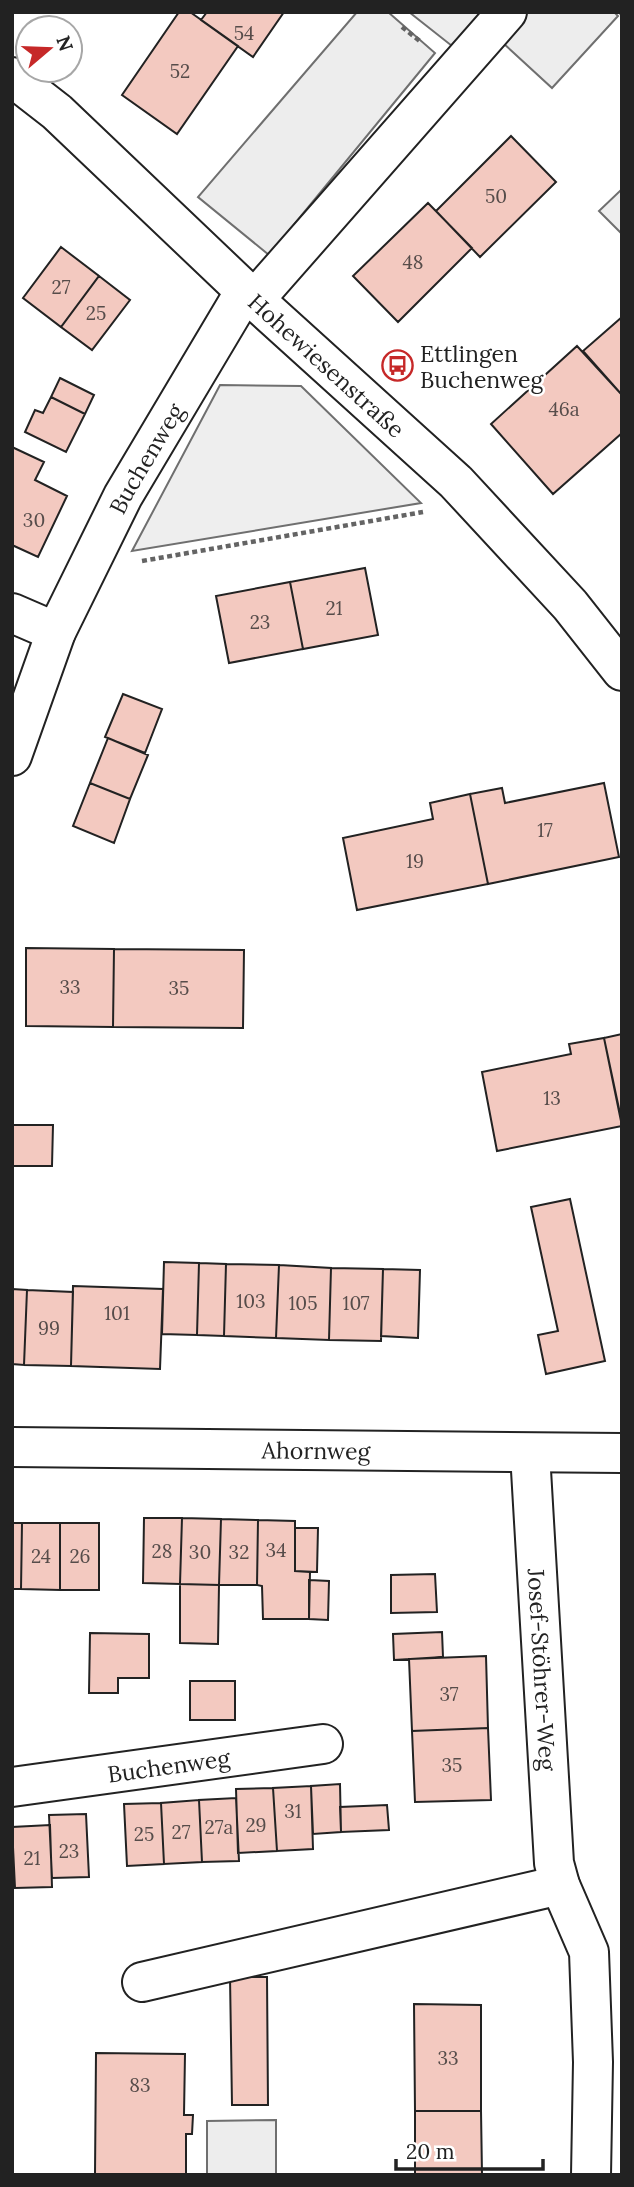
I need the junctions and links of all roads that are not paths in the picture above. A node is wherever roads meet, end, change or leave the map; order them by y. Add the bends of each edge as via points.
1 (507, 12) edge
2 (12, 77) edge
3 (250, 295) junction
4 (12, 614) edge
5 (56, 632) junction
6 (622, 671) edge
7 (12, 756) edge
8 (12, 1447) edge
9 (530, 1453) junction
10 (622, 1453) edge
11 (323, 1744) dead end
12 (12, 1787) edge
13 (561, 1885) junction
14 (142, 1982) dead end
15 (591, 2175) edge

1 - 3 street, Buchenweg
2 - 3 street, Hohewiesenstraße via 57,112
3 - 5 street, Buchenweg via 123,496
3 - 6 street, Hohewiesenstraße via 456,482 569,605
4 - 5 street
5 - 7 street, Buchenweg
8 - 9 street, Ahornweg
9 - 10 street, Ahornweg
9 - 13 street, Josef-Stöhrer-Weg via 554,1863
11 - 12 street, Buchenweg
13 - 14 street
13 - 15 street, Josef-Stöhrer-Weg via 589,1952

